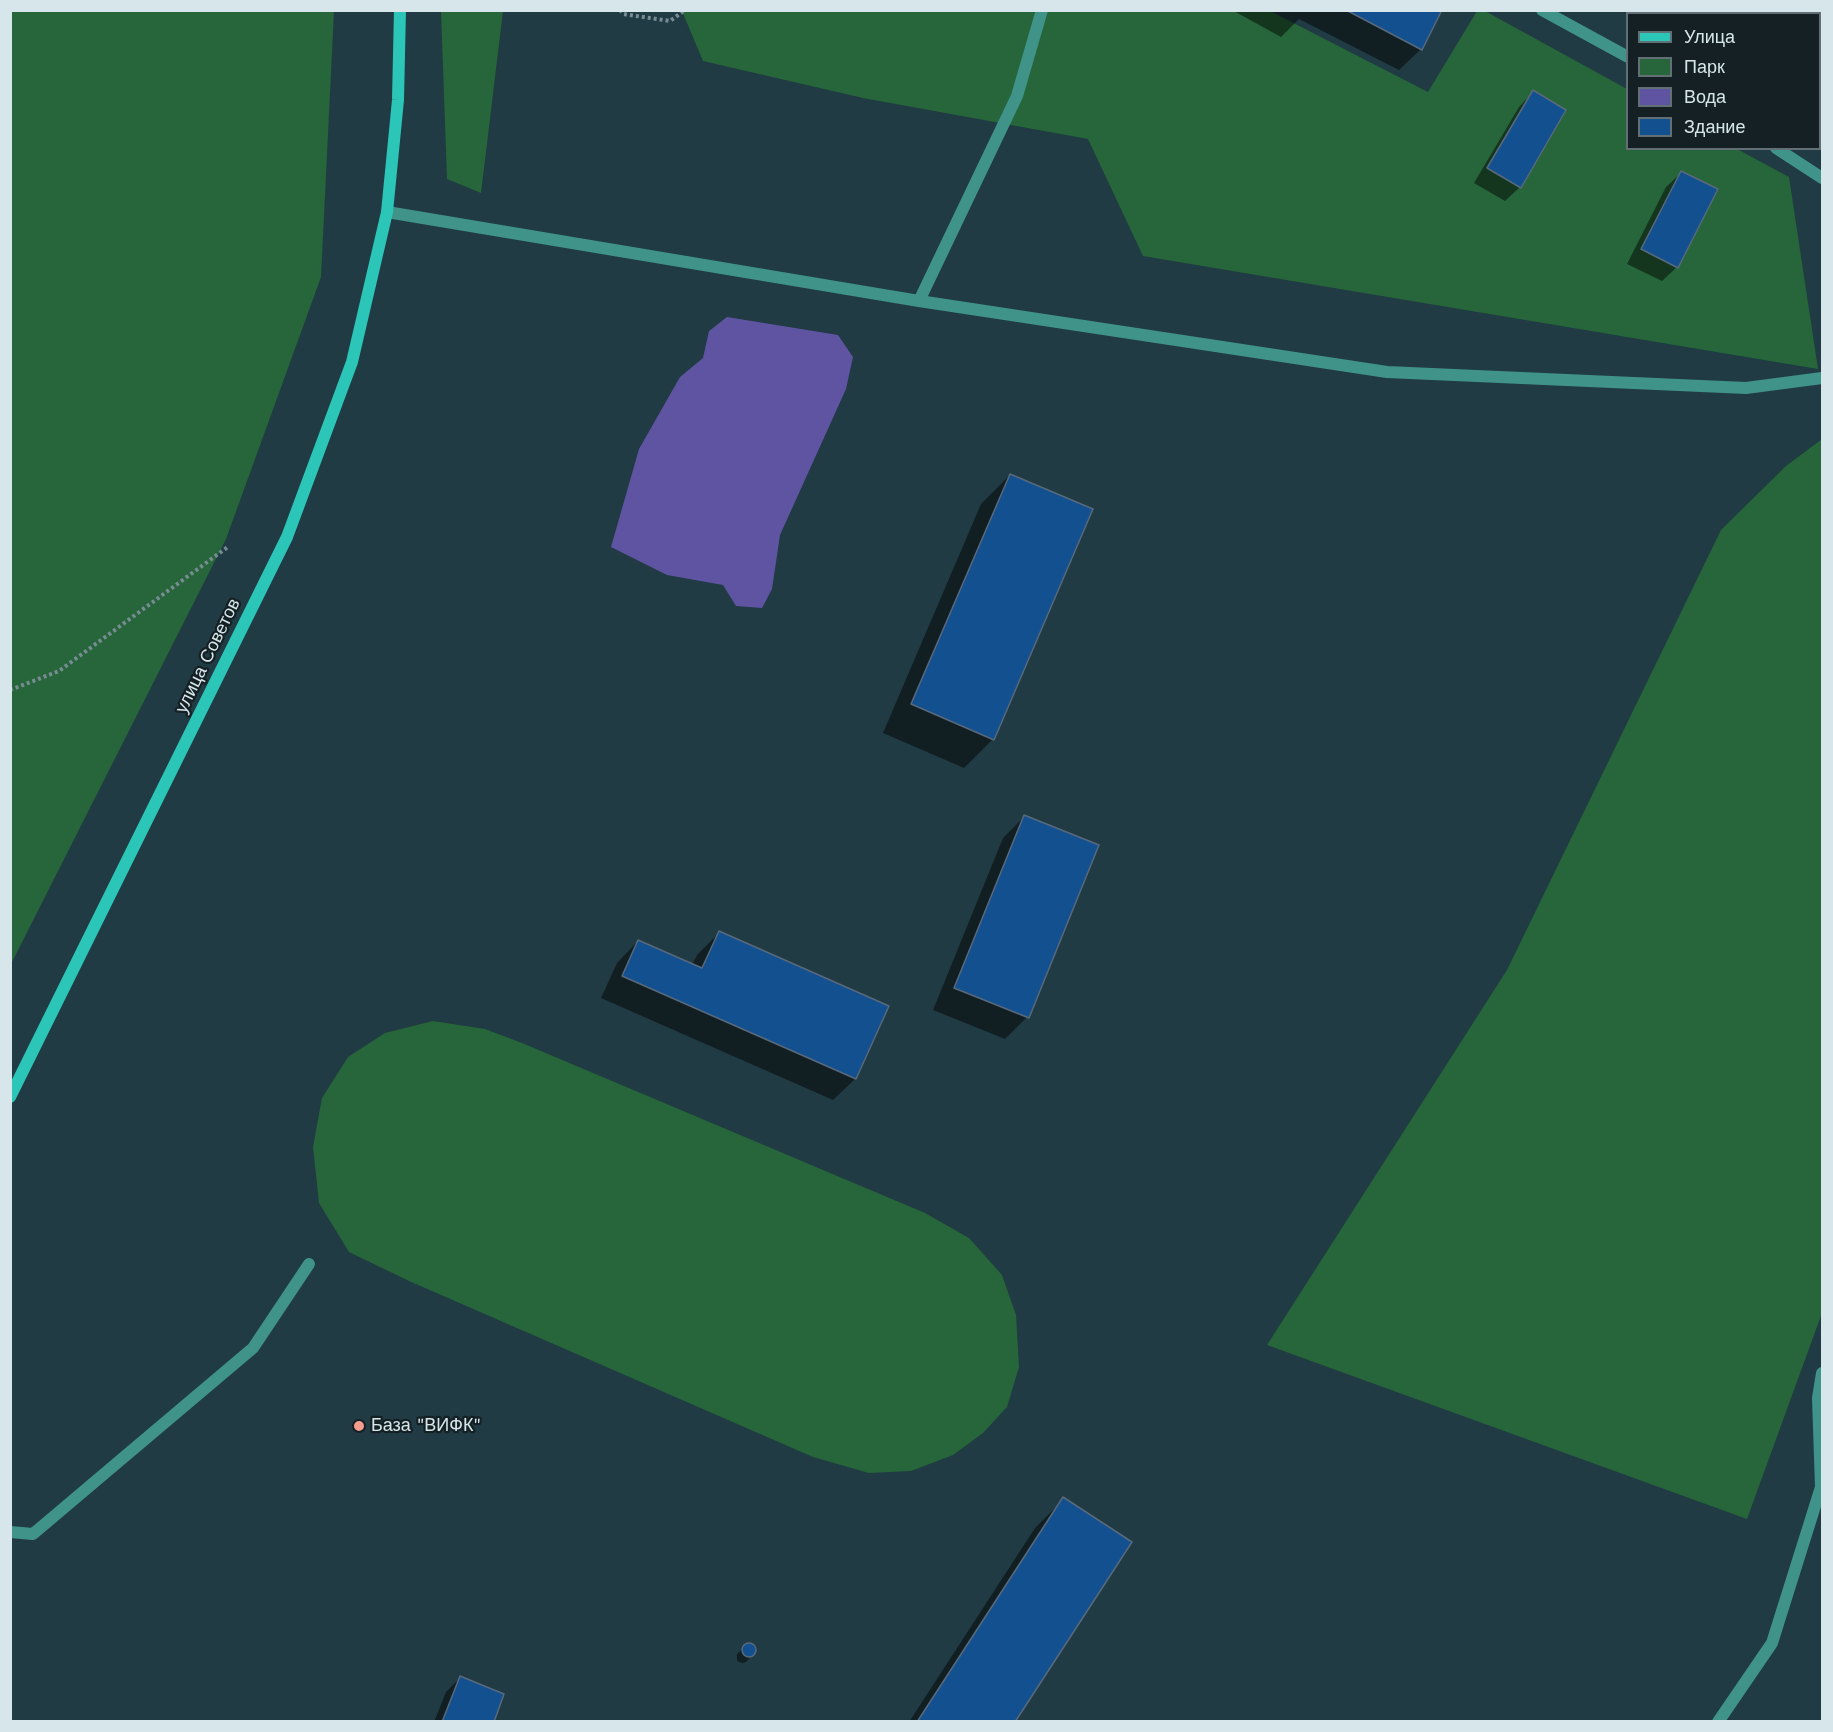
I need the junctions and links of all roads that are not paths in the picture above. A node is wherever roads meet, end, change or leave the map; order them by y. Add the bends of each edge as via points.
1 (400, 10) edge
2 (1042, 10) edge
3 (1542, 10) edge
4 (1626, 56) edge
5 (1779, 150) edge
6 (1822, 178) edge
7 (387, 212) junction
8 (919, 301) junction
9 (1822, 378) edge
10 (10, 1096) edge
11 (309, 1264) dead end
12 (1822, 1373) edge
13 (10, 1532) edge
14 (1718, 1722) edge

1 - 7 main road, улица Советов via 398,100
2 - 8 lane via 1017,96
3 - 4 lane
5 - 6 lane
7 - 8 lane
7 - 10 main road, улица Советов via 352,362 286,537
8 - 9 lane via 1387,372 1746,388
11 - 13 lane via 253,1348 33,1534
12 - 14 lane via 1818,1398 1821,1487 1772,1643

